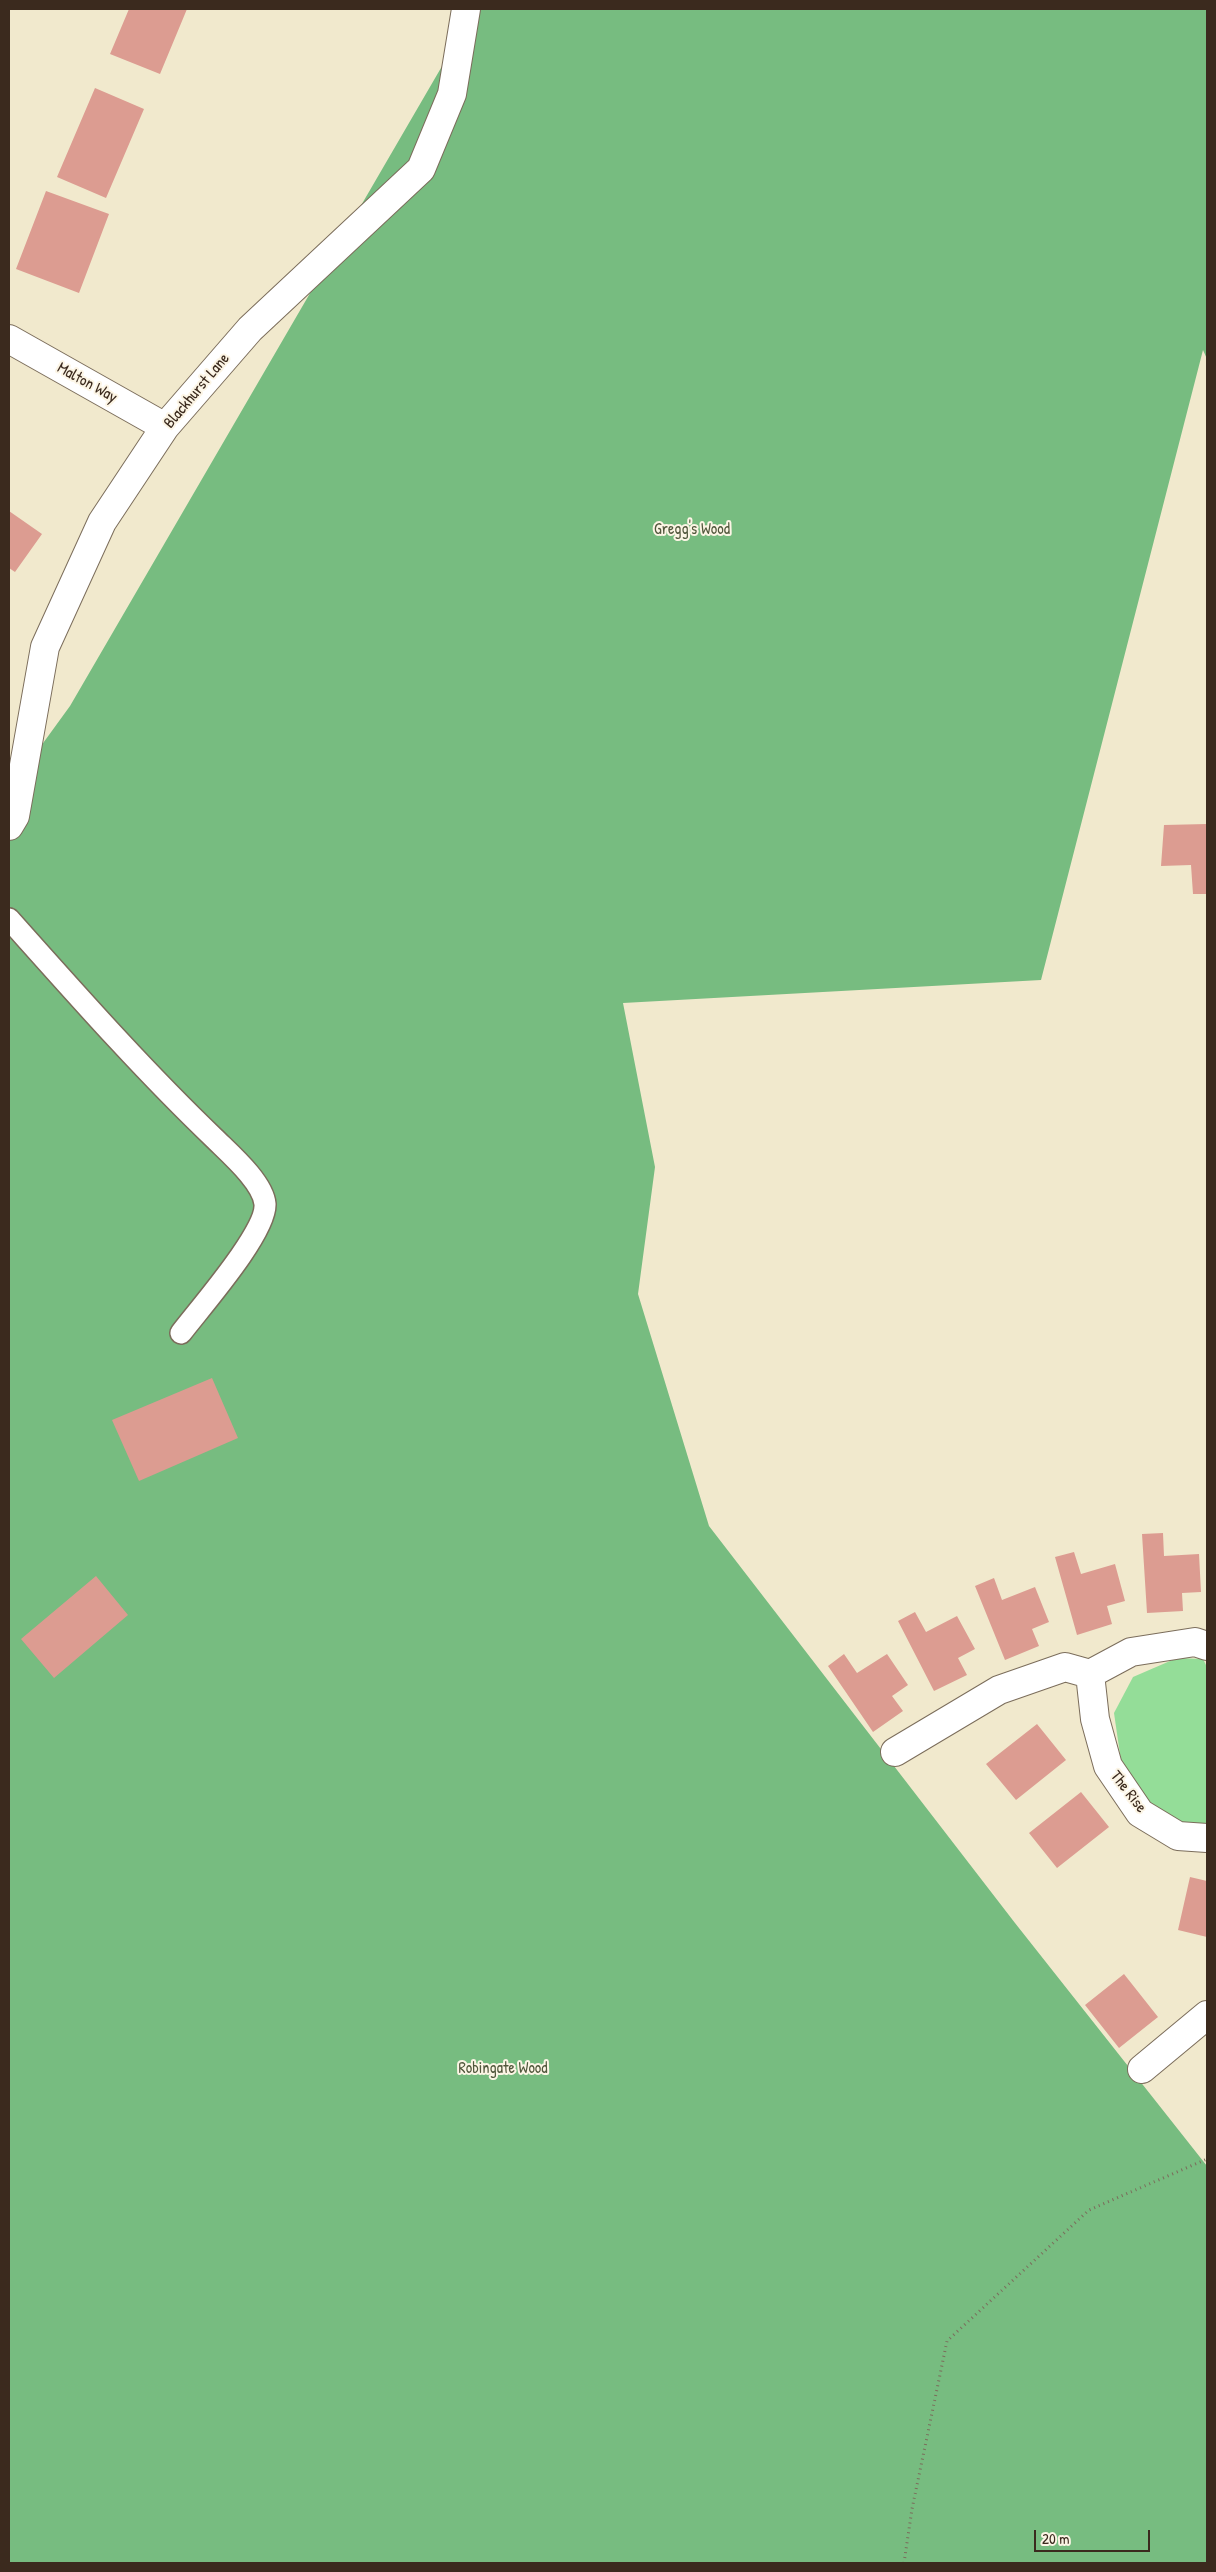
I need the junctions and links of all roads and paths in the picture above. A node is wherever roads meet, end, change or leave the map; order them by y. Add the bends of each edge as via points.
1 (466, 9) edge
2 (9, 339) edge
3 (165, 427) junction
4 (9, 826) edge
5 (9, 919) edge
6 (181, 1333) dead end
7 (1207, 1646) edge
8 (1090, 1674) junction
9 (895, 1752) dead end
10 (1207, 1838) edge
11 (1207, 2015) edge
12 (1142, 2069) dead end
13 (1207, 2159) edge
14 (904, 2563) edge

1 - 3 street, Blackhurst Lane via 452,94 421,169 250,329
2 - 3 street, Malton Way
3 - 4 street, Blackhurst Lane via 102,522 45,647 15,816
5 - 6 lane via 154,1078 231,1155 260,1191 265,1203 263,1215 250,1241
7 - 8 street via 1194,1642 1131,1652
8 - 9 street via 1064,1667 999,1690
8 - 10 street, The Rise via 1095,1719 1108,1766 1140,1813 1178,1836
11 - 12 street
13 - 14 path via 1089,2210 947,2341

